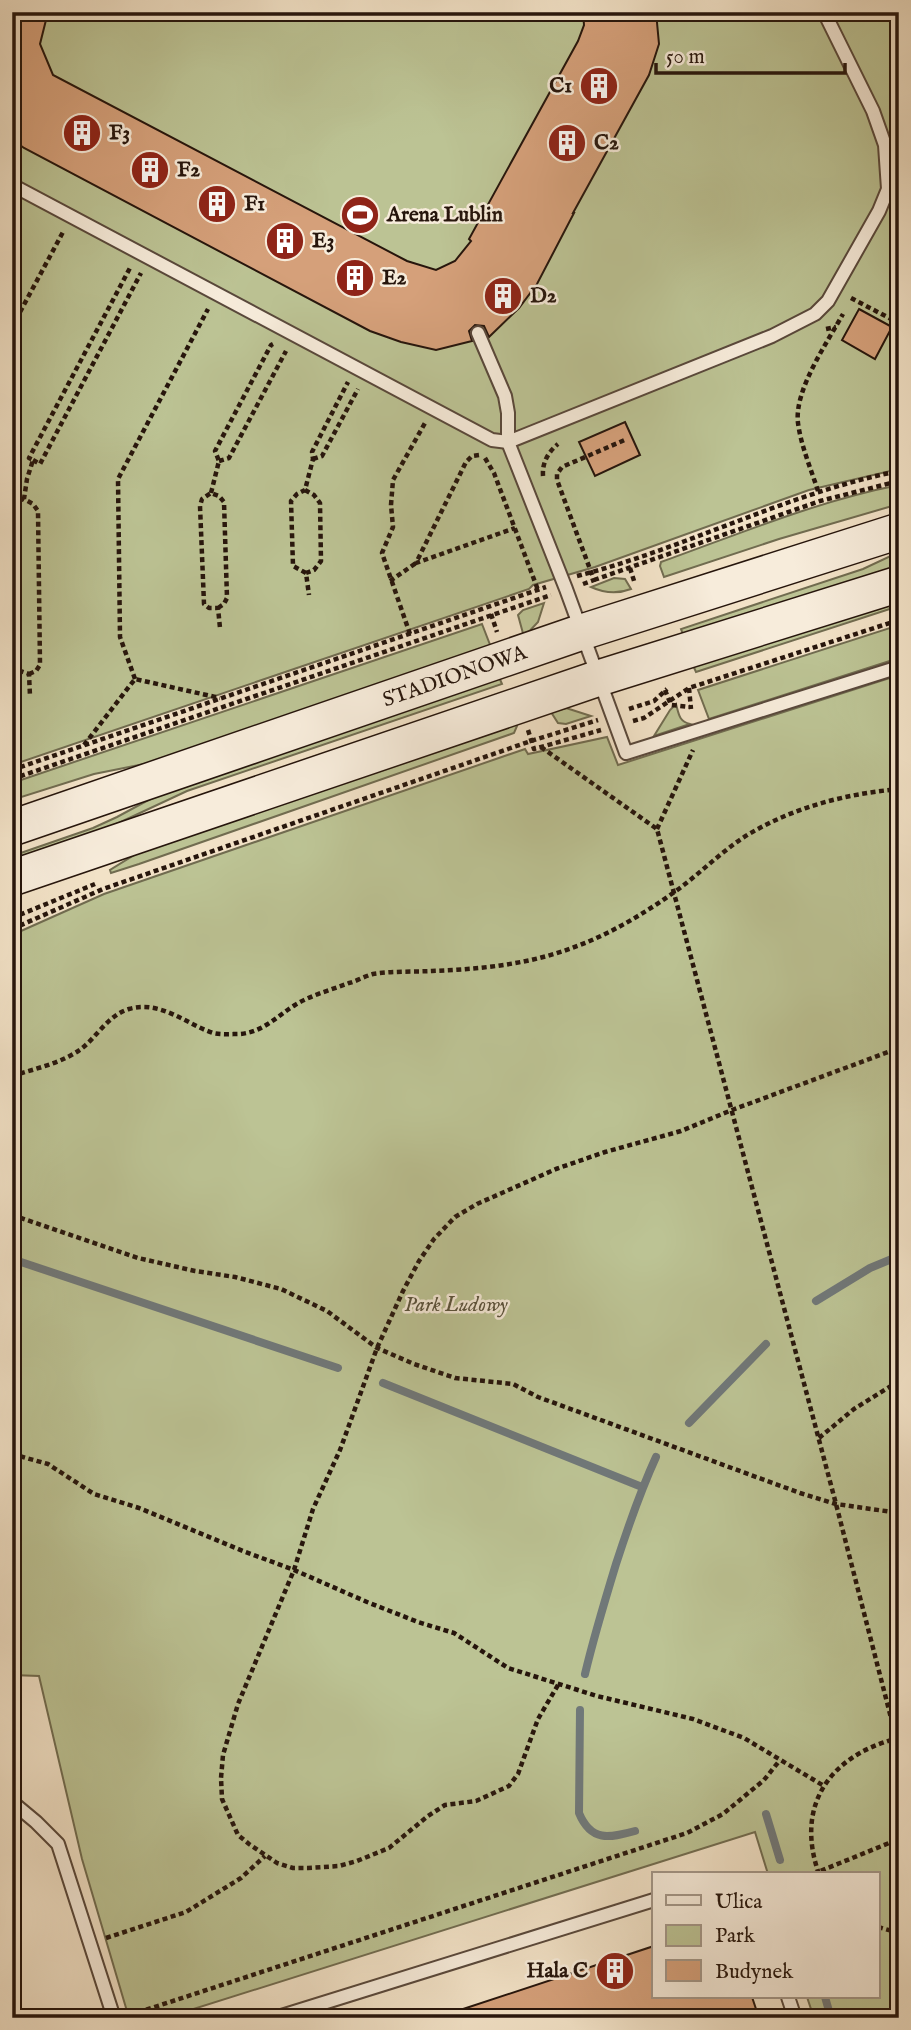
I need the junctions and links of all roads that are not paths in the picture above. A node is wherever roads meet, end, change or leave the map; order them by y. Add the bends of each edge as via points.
1 (824, 12) edge
2 (12, 185) edge
3 (478, 334) dead end
4 (508, 442) junction
5 (899, 531) edge
6 (899, 583) edge
7 (582, 632) junction
8 (899, 667) edge
9 (599, 678) junction
10 (12, 828) edge
11 (12, 878) edge
12 (12, 1802) edge
13 (652, 1901) edge
14 (789, 1998) edge
15 (114, 2018) edge
16 (275, 2018) edge
17 (795, 2018) edge

1 - 4 lane via 886,145 888,189 828,301 815,314 772,336
2 - 4 lane via 492,440
3 - 4 lane via 505,396
4 - 7 lane
5 - 7 street, STADIONOWA
6 - 9 street
7 - 9 lane
7 - 10 street, STADIONOWA
8 - 9 lane via 626,753
9 - 11 street
12 - 15 lane via 58,1844
13 - 16 lane
14 - 17 lane

